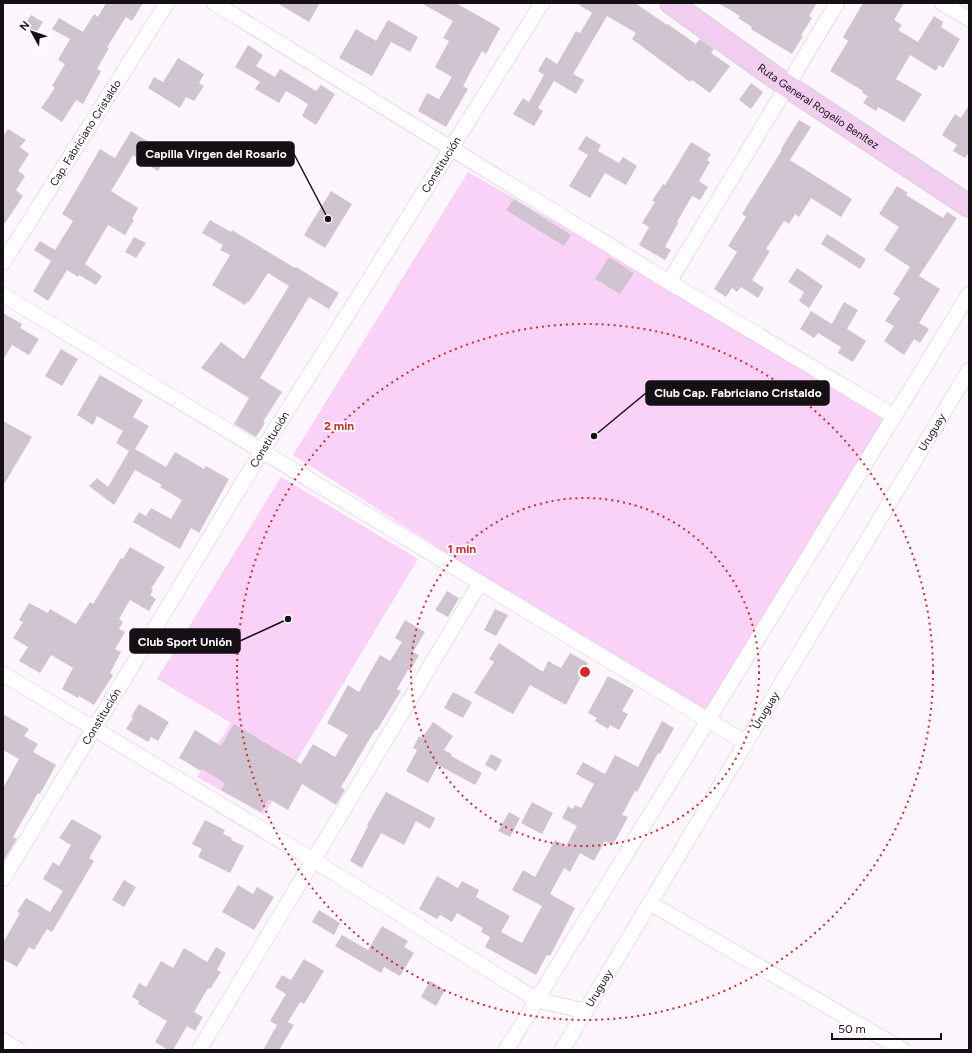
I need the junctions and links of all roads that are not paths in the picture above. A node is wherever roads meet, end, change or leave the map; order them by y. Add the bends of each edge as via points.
1 (167, 3) edge
2 (214, 3) edge
3 (542, 3) edge
4 (671, 3) edge
5 (837, 3) edge
6 (942, 3) edge
7 (969, 19) edge
8 (787, 86) junction
9 (452, 148) junction
10 (969, 206) edge
11 (3, 263) edge
12 (669, 282) junction
13 (969, 294) edge
14 (3, 295) edge
15 (969, 370) edge
16 (894, 416) junction
17 (262, 451) junction
18 (480, 582) junction
19 (3, 674) edge
20 (708, 720) junction
21 (94, 728) junction
22 (746, 743) junction
23 (313, 860) junction
24 (3, 879) edge
25 (650, 903) junction
26 (537, 1000) junction
27 (585, 1012) junction
28 (3, 1040) edge
29 (18, 1050) edge
30 (199, 1050) edge
31 (506, 1050) edge
32 (562, 1050) edge
33 (903, 1050) edge

1 - 11 street, Cap. Fabriciano Cristaldo
2 - 9 street
3 - 9 street, Constitución
4 - 8 main road, Ruta General Rogelio Benítez
5 - 8 street
6 - 7 street
8 - 10 main road, Ruta General Rogelio Benítez
8 - 12 street
9 - 12 street
9 - 17 street, Constitución
12 - 16 street
13 - 16 street
14 - 17 street
15 - 22 street, Uruguay
16 - 20 street
17 - 18 street
17 - 21 street, Constitución
18 - 20 street
18 - 23 street
19 - 21 street
20 - 22 street
20 - 26 street
21 - 23 street
21 - 24 street, Constitución
22 - 25 street, Uruguay
23 - 26 street
23 - 30 street
25 - 27 street, Uruguay
25 - 33 street
26 - 27 street
26 - 31 street
27 - 32 street, Uruguay
28 - 29 street

